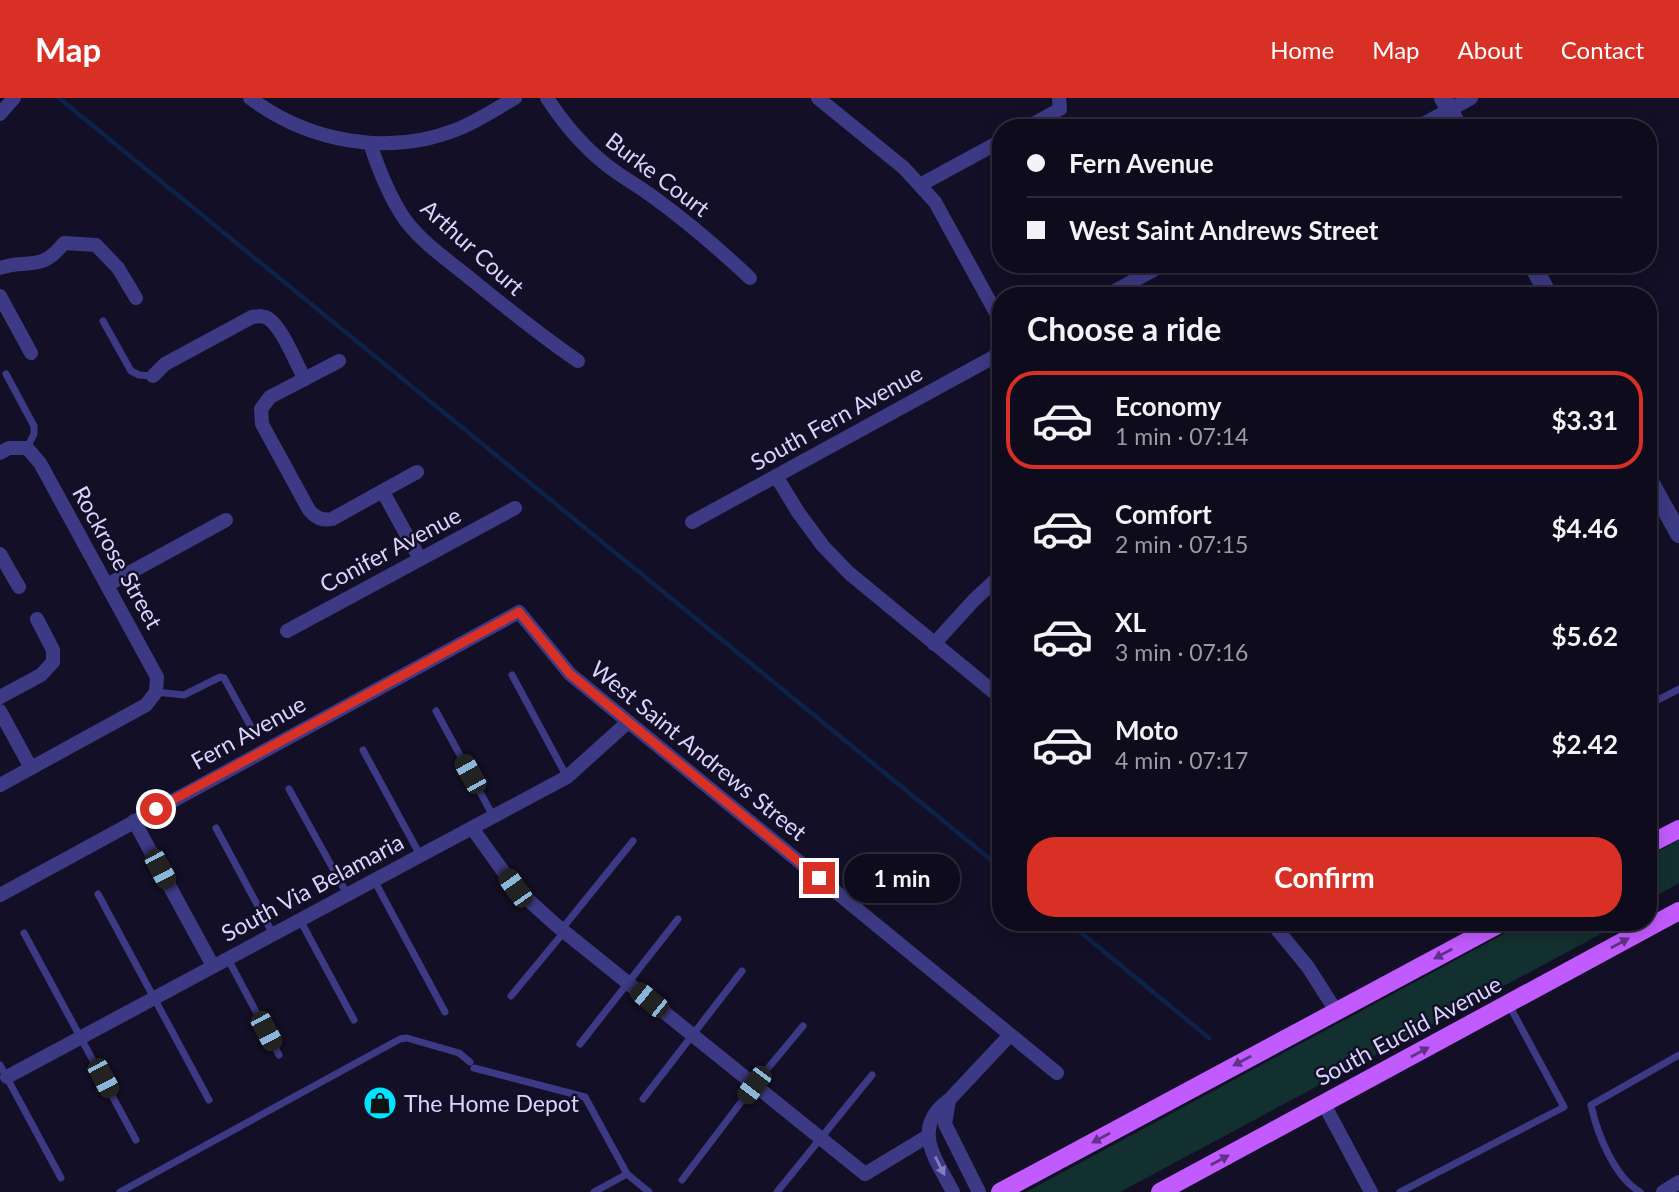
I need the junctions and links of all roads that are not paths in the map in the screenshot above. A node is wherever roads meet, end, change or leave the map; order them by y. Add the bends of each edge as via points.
1 (14, 98) edge
2 (250, 98) edge
3 (515, 98) edge
4 (547, 98) edge
5 (818, 98) edge
6 (1059, 98) edge
7 (1471, 98) edge
8 (1446, 104) edge
9 (0, 114) edge
10 (1042, 119) edge
11 (1427, 119) edge
12 (370, 143) junction
13 (992, 146) edge
14 (920, 185) junction
15 (0, 268) edge
16 (1148, 273) edge
17 (750, 278) dead end
18 (1122, 287) edge
19 (0, 296) edge
20 (136, 298) dead end
21 (992, 305) edge
22 (103, 321) dead end
23 (31, 353) dead end
24 (992, 358) edge
25 (339, 361) dead end
26 (578, 361) dead end
27 (6, 374) dead end
28 (153, 376) joint
29 (304, 379) junction
30 (27, 448) junction
31 (0, 453) edge
32 (417, 472) dead end
33 (776, 476) junction
34 (383, 492) junction
35 (1657, 494) edge
36 (515, 508) dead end
37 (226, 520) dead end
38 (692, 522) dead end
39 (1679, 534) edge
40 (0, 554) edge
41 (420, 559) junction
42 (992, 583) edge
43 (107, 585) junction
44 (19, 587) dead end
45 (519, 612) joint
46 (37, 619) dead end
47 (287, 631) dead end
48 (934, 644) junction
49 (512, 675) dead end
50 (1679, 689) edge
51 (992, 691) edge
52 (156, 692) junction
53 (0, 697) edge
54 (1657, 700) edge
55 (0, 711) edge
56 (436, 711) dead end
57 (628, 722) junction
58 (250, 724) dead end
59 (363, 750) dead end
60 (31, 768) junction
61 (567, 776) junction
62 (0, 785) edge
63 (289, 789) dead end
64 (493, 816) junction
65 (134, 821) junction
66 (216, 828) dead end
67 (472, 828) junction
68 (1679, 829) edge
69 (1657, 840) edge
70 (633, 841) dead end
71 (420, 855) junction
72 (374, 880) junction
73 (98, 894) dead end
74 (346, 894) junction
75 (0, 895) edge
76 (1679, 911) edge
77 (300, 919) junction
78 (678, 919) dead end
79 (1657, 923) edge
80 (563, 931) junction
81 (1282, 931) edge
82 (1486, 931) edge
83 (1642, 931) edge
84 (24, 933) dead end
85 (273, 934) junction
86 (228, 958) junction
87 (213, 966) junction
88 (742, 971) dead end
89 (628, 983) junction
90 (511, 996) dead end
91 (154, 998) junction
92 (1509, 1004) junction
93 (1336, 1011) junction
94 (445, 1012) dead end
95 (354, 1020) dead end
96 (803, 1026) dead end
97 (692, 1035) junction
98 (1010, 1035) junction
99 (81, 1037) junction
100 (580, 1044) dead end
101 (279, 1055) dead end
102 (1679, 1055) edge
103 (3, 1071) edge
104 (1057, 1073) dead end
105 (872, 1075) dead end
106 (754, 1085) junction
107 (643, 1099) dead end
108 (209, 1100) dead end
109 (949, 1100) junction
110 (1324, 1104) junction
111 (928, 1136) junction
112 (820, 1138) junction
113 (136, 1140) dead end
114 (627, 1174) junction
115 (61, 1178) dead end
116 (682, 1180) dead end
117 (1679, 1182) edge
118 (596, 1191) edge
119 (120, 1192) edge
120 (649, 1192) edge
121 (777, 1192) edge
122 (953, 1192) edge
123 (979, 1192) edge
124 (1000, 1192) edge
125 (1160, 1192) edge
126 (1371, 1192) edge
127 (1400, 1192) edge
128 (1640, 1192) edge
129 (1663, 1192) edge

1 - 9 street
2 - 12 street via 308,131
3 - 12 street via 442,134
4 - 17 street, Burke Court via 565,126 589,150 655,198
5 - 14 street
6 - 10 street via 1060,109
7 - 8 street
8 - 11 street
12 - 26 street, Arthur Court via 386,188 408,223 538,334
13 - 14 street
14 - 21 street via 947,222
15 - 20 street via 44,261 64,243 96,245 118,268
16 - 18 street
19 - 23 street
22 - 28 lane via 131,372
24 - 33 street, South Fern Avenue
25 - 29 street
27 - 30 lane via 34,426
28 - 29 street via 165,363 262,316 277,328
29 - 34 street via 265,402 260,418 309,510 324,521 332,520
30 - 31 street
30 - 43 street, Rockrose Street via 40,463
32 - 34 street
33 - 38 street, South Fern Avenue
33 - 48 street via 823,546
34 - 41 street
35 - 39 street
36 - 41 street, Conifer Avenue
37 - 43 street
40 - 44 street
41 - 47 street, Conifer Avenue
42 - 48 street
43 - 52 street, Rockrose Street via 157,677
45 - 57 street, West Saint Andrews Street via 570,674
45 - 65 street, Fern Avenue
46 - 53 street via 53,650 53,662 41,675
48 - 51 street
49 - 61 lane
50 - 54 lane
52 - 58 lane via 184,695 224,678
52 - 60 street via 146,705
55 - 60 street
56 - 64 lane
57 - 61 street, South Via Belamaria
57 - 98 street, West Saint Andrews Street
59 - 71 lane
60 - 62 street
61 - 64 street, South Via Belamaria
63 - 74 lane
64 - 67 street, South Via Belamaria
65 - 75 street, Fern Avenue
65 - 87 street
66 - 85 lane
67 - 71 street, South Via Belamaria
67 - 80 street via 515,888
68 - 69 main road
70 - 80 lane
71 - 72 street, South Via Belamaria
72 - 74 street, South Via Belamaria
72 - 94 lane
73 - 91 lane
74 - 77 street, South Via Belamaria
79 -> 76 main road, South Euclid Avenue
77 - 85 street, South Via Belamaria
77 - 95 lane
78 - 89 lane
80 - 89 street
80 - 90 lane
81 - 93 street
82 -> 93 main road
92 -> 83 main road, South Euclid Avenue
84 - 99 lane
85 - 86 street, South Via Belamaria
86 - 87 street, South Via Belamaria
86 - 101 lane
87 - 91 street, South Via Belamaria
88 - 97 lane
89 - 97 street
89 - 100 lane
91 - 99 street, South Via Belamaria
91 - 108 lane
110 -> 92 main road, South Euclid Avenue
92 - 127 lane via 1564,1107
93 -> 124 main road
96 - 106 lane
97 - 106 street
97 - 107 lane
98 - 104 street, West Saint Andrews Street
98 - 109 street
99 - 103 street, South Via Belamaria
99 - 113 lane
102 - 128 lane via 1591,1105 1618,1168 1626,1182
103 - 115 lane
105 - 112 lane
106 - 112 street
106 - 116 lane
109 - 111 street via 937,1108
109 - 123 street via 945,1124
125 -> 110 main road, South Euclid Avenue
110 - 126 street
111 - 112 street via 865,1174
111 -> 122 street
112 - 121 lane
114 - 118 lane
114 - 119 lane via 585,1097 472,1065 459,1053 407,1038
114 - 120 lane
117 - 129 street

